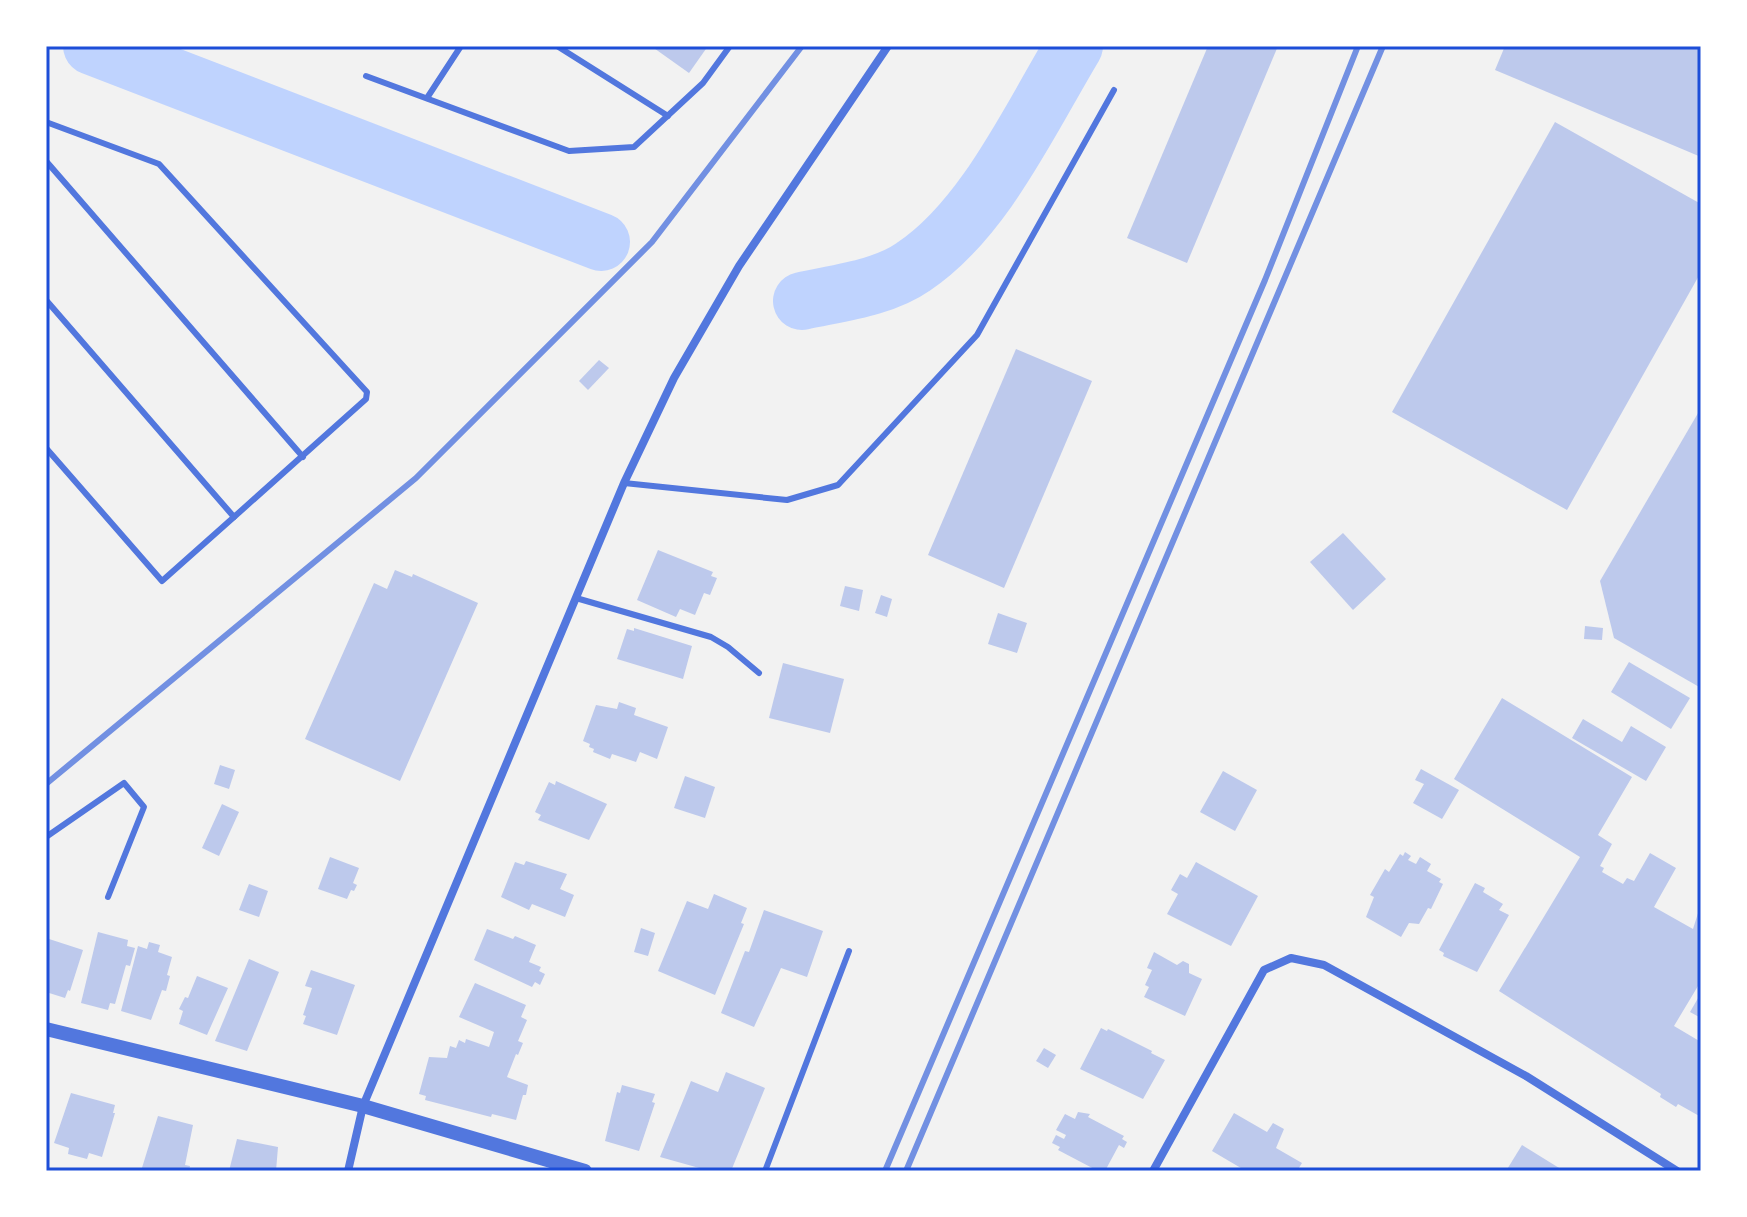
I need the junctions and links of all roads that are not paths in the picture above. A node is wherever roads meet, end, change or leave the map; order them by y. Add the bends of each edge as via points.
1 (461, 46) edge
2 (557, 46) edge
3 (730, 46) edge
4 (888, 46) edge
5 (366, 76) dead end
6 (1114, 90) dead end
7 (427, 98) junction
8 (668, 116) junction
9 (46, 122) edge
10 (46, 161) edge
11 (46, 300) edge
12 (46, 448) edge
13 (303, 457) junction
14 (624, 483) junction
15 (234, 517) junction
16 (576, 598) junction
17 (759, 673) dead end
18 (46, 837) edge
19 (108, 897) dead end
20 (849, 951) dead end
21 (46, 1029) edge
22 (363, 1106) junction
23 (348, 1171) edge
24 (585, 1171) edge
25 (765, 1171) edge
26 (1153, 1171) edge
27 (1677, 1171) edge

1 - 7 lane
2 - 8 lane
3 - 8 lane via 703,83
4 - 14 street via 739,266 674,378
5 - 7 lane
6 - 14 lane via 977,335 838,485 787,500
7 - 8 lane via 569,151 634,147
9 - 13 lane via 159,164 367,392 361,406
10 - 13 lane
11 - 15 lane
12 - 15 lane via 162,581
13 - 15 lane
14 - 16 street
16 - 17 lane via 711,637
16 - 22 street
18 - 19 lane via 124,783 144,807
20 - 25 lane
21 - 22 street
22 - 23 street
22 - 24 street
26 - 27 street via 1264,970 1291,958 1324,965 1499,1061

